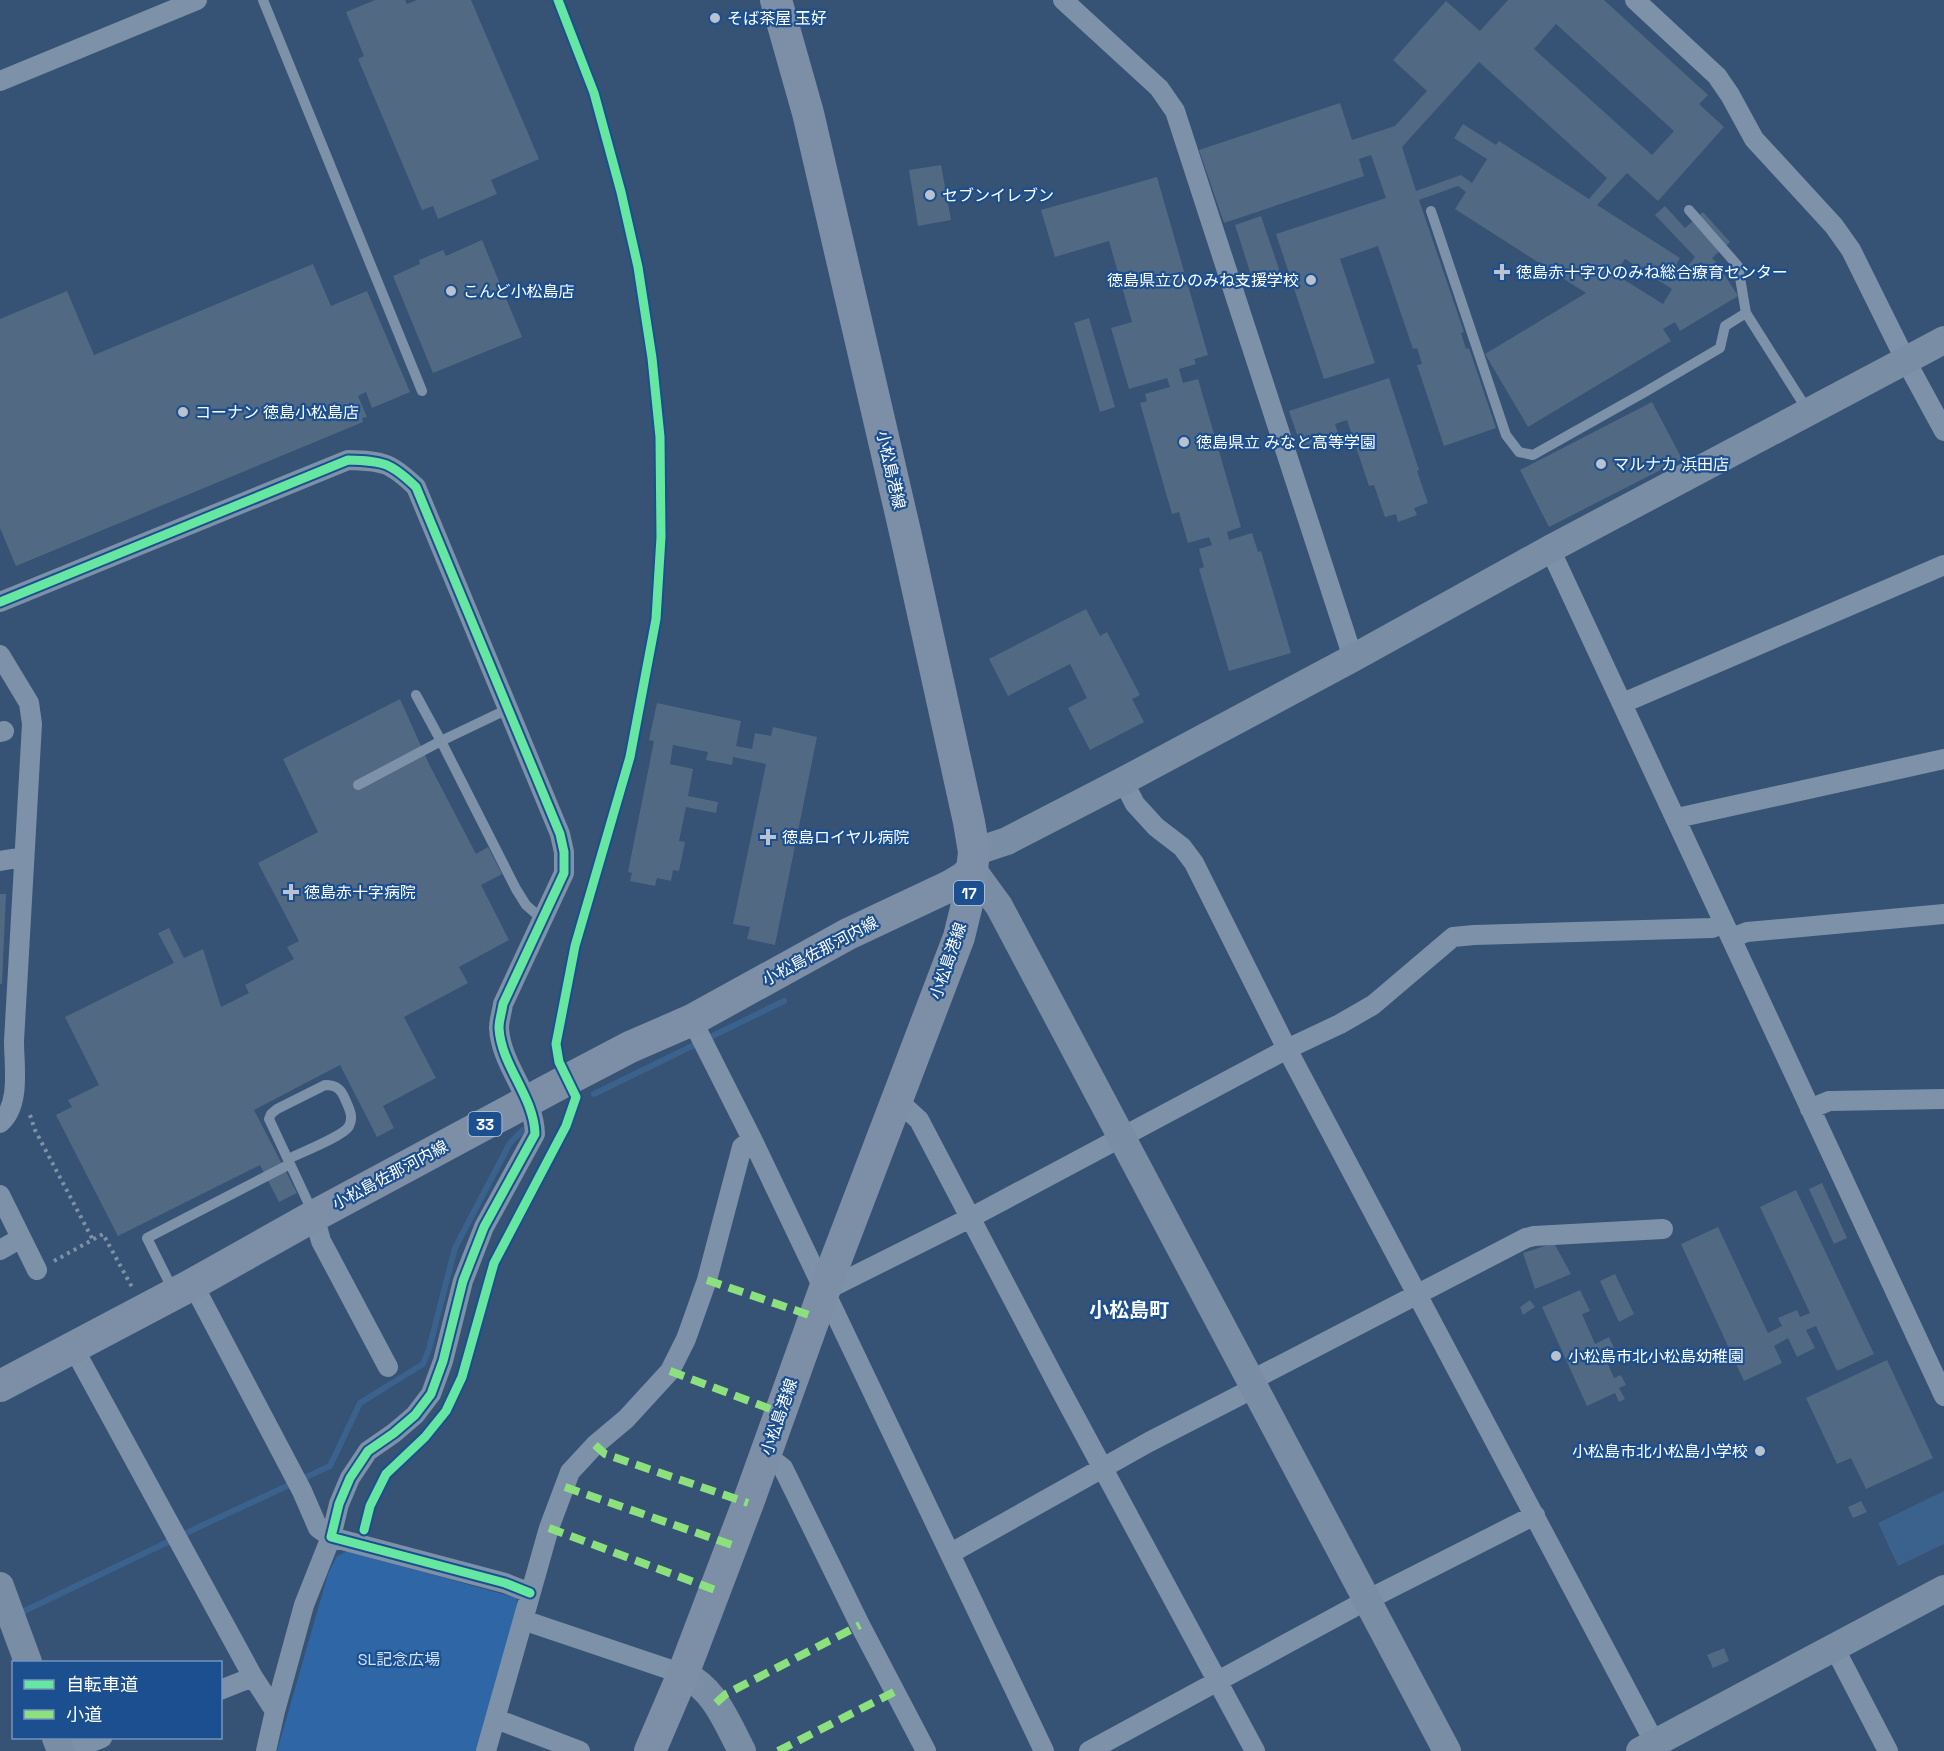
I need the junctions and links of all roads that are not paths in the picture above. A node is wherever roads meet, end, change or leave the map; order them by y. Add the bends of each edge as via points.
1 (197, 0) edge
2 (263, 0) edge
3 (776, 0) edge
4 (1062, 0) edge
5 (1635, 0) edge
6 (0, 81) edge
7 (1689, 210) dead end
8 (1431, 211) dead end
9 (1746, 313) junction
10 (1944, 340) edge
11 (1906, 361) junction
12 (422, 391) dead end
13 (1808, 411) junction
14 (1944, 430) edge
15 (1550, 549) junction
16 (1944, 565) edge
17 (0, 602) edge
18 (0, 655) edge
19 (1353, 658) junction
20 (416, 695) dead end
21 (1623, 703) junction
22 (508, 709) junction
23 (441, 741) junction
24 (1944, 759) edge
25 (1123, 781) junction
26 (358, 785) dead end
27 (1677, 818) junction
28 (24, 857) junction
29 (0, 861) edge
30 (973, 861) junction
31 (1944, 914) edge
32 (543, 920) junction
33 (1727, 931) junction
34 (699, 1034) junction
35 (7, 1040) edge
36 (1287, 1049) junction
37 (897, 1100) junction
38 (1944, 1100) edge
39 (527, 1102) junction
40 (1810, 1109) junction
41 (0, 1123) edge
42 (1122, 1137) junction
43 (752, 1139) junction
44 (289, 1162) junction
45 (0, 1196) edge
46 (314, 1216) junction
47 (970, 1218) junction
48 (1663, 1229) dead end
49 (21, 1238) junction
50 (0, 1250) edge
51 (37, 1270) road end
52 (184, 1288) junction
53 (824, 1291) junction
54 (1417, 1293) junction
55 (74, 1347) junction
56 (388, 1367) dead end
57 (1254, 1384) junction
58 (0, 1386) edge
59 (1944, 1396) edge
60 (766, 1455) junction
61 (1102, 1468) junction
62 (1535, 1515) junction
63 (331, 1537) junction
64 (951, 1553) junction
65 (1944, 1589) edge
66 (530, 1593) junction
67 (1367, 1600) junction
68 (7, 1606) edge
69 (523, 1620) junction
70 (1834, 1647) junction
71 (28, 1661) edge
72 (683, 1674) junction
73 (253, 1677) junction
74 (1218, 1682) junction
75 (222, 1689) edge
76 (275, 1711) junction
77 (496, 1719) junction
78 (97, 1739) edge
79 (1651, 1748) edge
80 (68, 1751) edge
81 (266, 1751) edge
82 (486, 1751) edge
83 (580, 1751) edge
84 (650, 1751) edge
85 (742, 1751) edge
86 (926, 1751) edge
87 (1044, 1751) edge
88 (1089, 1751) edge
89 (1255, 1751) edge
90 (1447, 1751) edge
91 (1888, 1751) edge

1 - 6 street
2 - 12 lane
3 - 30 main road, 小松島港線 / 17 via 807,113 906,536 963,792
4 - 19 street via 1159,88 1175,111
5 - 11 street via 1718,76 1754,139 1834,226 1851,250
7 - 9 lane via 1738,266
8 - 9 lane via 1506,435 1519,452 1533,455 1720,348 1725,326
9 - 13 lane
10 - 11 street
11 - 13 street
11 - 14 street
13 - 15 street
15 - 19 street
15 - 21 street
16 - 21 street
17 - 22 street via 348,460 376,461 398,471 416,487
18 - 28 street via 29,703 32,724
19 - 25 street
20 - 23 lane
21 - 27 street
22 - 23 lane
22 - 32 street via 564,852 564,873
23 - 26 lane
23 - 32 lane via 516,889
24 - 27 street
25 - 30 street
25 - 36 street via 1135,804 1194,863
27 - 33 street
28 - 29 street
28 - 35 street
30 - 34 main road, 小松島佐那河内線 / 33 via 965,877 848,934
30 - 37 main road, 小松島港線 / 17 via 959,937
30 - 42 street
31 - 33 street via 1747,933
32 - 39 street via 503,1004 499,1028 507,1062
33 - 36 street via 1712,928 1453,937 1373,1005
33 - 40 street
34 - 39 main road, 小松島佐那河内線 / 33 via 630,1047
34 - 43 street
35 - 41 street via 12,1102
36 - 42 street
36 - 54 street
37 - 47 street via 919,1120
37 - 53 main road, 小松島港線 / 17
38 - 40 street via 1828,1101
39 - 46 main road, 小松島佐那河内線 / 33
39 - 63 street via 535,1134 484,1227 463,1281 431,1394 415,1415 368,1451 350,1478
40 - 59 street
42 - 47 street
42 - 57 street
43 - 53 street
43 - 66 street via 742,1147 707,1280 686,1339 670,1371 570,1472
44 - 44 lane via 269,1119 271,1114 325,1085 334,1085 342,1091 352,1114 350,1126
44 - 46 lane
44 - 52 lane via 147,1238
45 - 49 street
46 - 52 main road, 小松島佐那河内線 / 33
46 - 56 street via 321,1242
47 - 53 street
47 - 61 street
48 - 54 street via 1526,1238
49 - 50 street
49 - 51 street
52 - 55 main road, 小松島佐那河内線 / 33
52 - 63 street via 298,1483 318,1528
53 - 60 main road, 小松島港線 / 17
53 - 64 street
54 - 57 street
54 - 62 street
55 - 58 main road, 小松島佐那河内線 / 33
55 - 73 street
57 - 61 street
57 - 67 street
60 - 72 main road, 小松島港線 / 17
60 - 86 street via 783,1468
61 - 64 street
61 - 74 street
62 - 67 street
62 - 79 street
63 - 66 street
63 - 76 street via 304,1605
64 - 87 street
65 - 70 street
66 - 69 street
67 - 74 street
67 - 90 street
68 - 71 street
69 - 72 street
69 - 77 street
70 - 79 street
70 - 91 street
72 - 84 main road, 小松島港線 / 17
72 - 85 street via 712,1696
73 - 75 street
73 - 76 street
74 - 88 street
74 - 89 street
76 - 81 street
77 - 82 street
77 - 83 street
78 - 80 street

